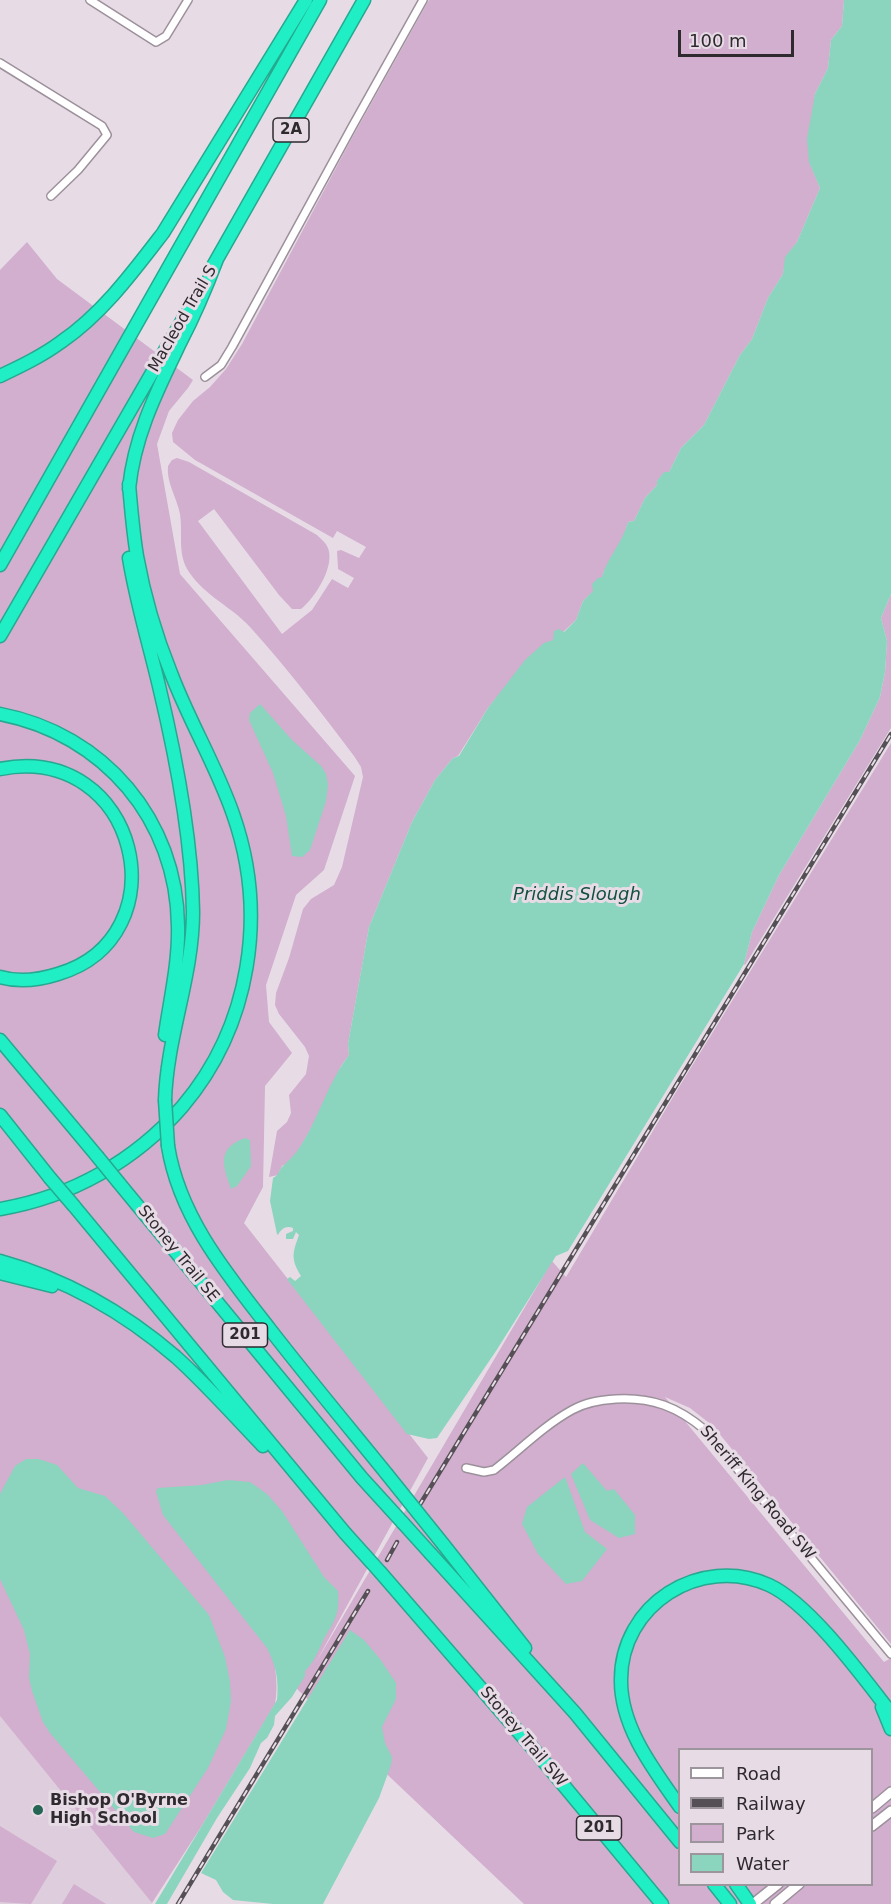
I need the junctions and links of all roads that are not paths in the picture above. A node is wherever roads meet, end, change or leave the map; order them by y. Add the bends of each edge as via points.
1 (90, 0) edge
2 (188, 0) edge
3 (306, 0) edge
4 (320, 0) edge
5 (364, 0) edge
6 (423, 0) edge
7 (0, 63) edge
8 (51, 196) dead end
9 (217, 259) junction
10 (0, 376) edge
11 (205, 377) dead end
12 (129, 484) junction
13 (0, 565) edge
14 (0, 636) edge
15 (0, 714) edge
16 (0, 769) edge
17 (0, 977) edge
18 (0, 1040) edge
19 (165, 1095) junction
20 (0, 1115) edge
21 (0, 1209) edge
22 (0, 1261) edge
23 (0, 1273) edge
24 (101, 1304) junction
25 (466, 1468) dead end
26 (318, 1502) junction
27 (891, 1654) edge
28 (869, 1686) junction
29 (575, 1713) junction
30 (891, 1713) edge
31 (891, 1729) edge
32 (891, 1792) edge
33 (678, 1804) edge
34 (873, 1807) edge
35 (891, 1811) edge
36 (873, 1825) edge
37 (678, 1840) edge
38 (716, 1886) edge
39 (738, 1886) edge
40 (776, 1886) edge
41 (797, 1886) edge
42 (778, 1901) edge
43 (662, 1904) edge
44 (730, 1904) edge
45 (752, 1904) edge

1 - 2 street via 156,42 166,36
3 - 10 highway via 139,265 106,303 62,342
4 - 13 highway
5 - 9 highway, Macleod Trail S / 2A
6 - 11 street via 232,347 221,364
7 - 8 street via 102,126 107,135
9 - 12 highway via 146,416
9 - 14 highway, Macleod Trail S
12 - 19 highway via 129,556 174,755 192,902 190,948
12 - 21 highway via 138,562 159,639 181,698 224,790 241,841 251,911 245,976 235,1015 218,1054 188,1100 157,1133 93,1178 48,1197
15 - 19 highway via 54,730 91,753 122,780 158,834 171,871 178,925 178,953 164,1047
16 - 17 highway via 53,769 92,788 117,817 131,854 127,905 119,925 99,951 82,964 45,978 26,981
18 - 29 highway, Stoney Trail SE / 201, bridge via 371,1488
19 - 29 highway, bridge via 173,1170 186,1205 225,1272
20 - 26 highway, 201, bridge
22 - 24 highway via 40,1274
23 - 24 highway via 56,1287
24 - 26 highway via 138,1327 177,1359
25 - 27 street, Sheriff King Road SW via 494,1470 564,1415 586,1403 641,1398 674,1408 705,1430
26 - 43 highway, Stoney Trail SW / 201, bridge via 536,1752
28 - 30 highway
28 - 31 highway
28 - 33 highway via 817,1624 791,1598 770,1585 736,1576 697,1580 674,1588 650,1606 639,1622 623,1659 621,1682 624,1703 644,1756
29 - 37 highway, 201
32 - 34 main road
35 - 36 main road
38 - 44 highway
39 - 45 highway
40 - 45 main road
41 - 42 main road

